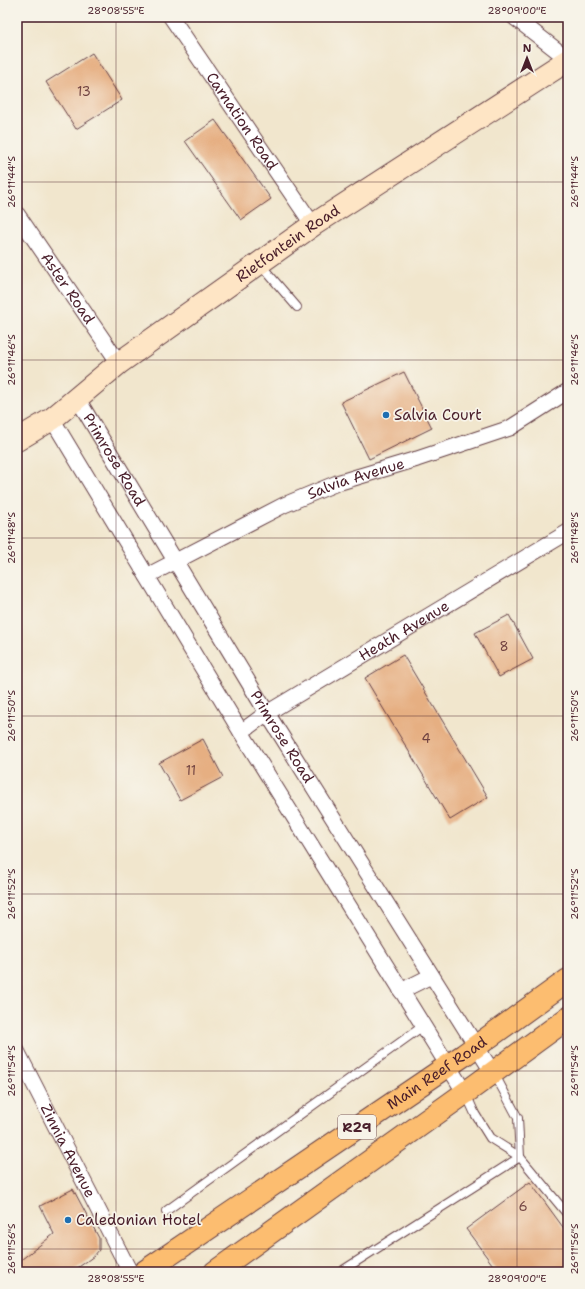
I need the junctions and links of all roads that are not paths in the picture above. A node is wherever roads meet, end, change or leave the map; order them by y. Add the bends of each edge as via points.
1 (171, 17) edge
2 (514, 17) edge
3 (568, 60) edge
4 (17, 214) edge
5 (313, 225) junction
6 (259, 263) junction
7 (297, 307) dead end
8 (119, 363) junction
9 (568, 391) edge
10 (77, 398) junction
11 (52, 419) junction
12 (17, 440) edge
13 (568, 532) edge
14 (175, 562) junction
15 (147, 576) junction
16 (267, 713) junction
17 (241, 732) junction
18 (432, 976) junction
19 (568, 980) edge
20 (401, 991) junction
21 (568, 1018) edge
22 (423, 1026) junction
23 (476, 1046) junction
24 (17, 1051) edge
25 (448, 1065) junction
26 (493, 1072) junction
27 (465, 1093) junction
28 (520, 1157) junction
29 (166, 1211) dead end
30 (568, 1215) edge
31 (130, 1272) edge
32 (144, 1272) edge
33 (215, 1272) edge
34 (340, 1272) edge

1 - 5 street, Carnation Road
2 - 3 street
3 - 5 street, Rietfontein Road
4 - 8 street, Aster Road
5 - 6 street, Rietfontein Road
6 - 7 lane
6 - 8 street, Rietfontein Road
8 - 10 street, Rietfontein Road
9 - 14 street, Salvia Avenue via 510,428 337,483 284,505
10 - 11 street, Rietfontein Road
10 - 14 street, Primrose Road
11 - 12 street, Rietfontein Road
11 - 15 street
13 - 16 street, Heath Avenue
14 - 15 street, Salvia Avenue
14 - 16 street, Primrose Road
15 - 17 street
16 - 17 street, Heath Avenue
16 - 18 street, Primrose Road
17 - 20 street
18 - 20 street
18 - 23 street, Primrose Road
19 - 23 main road, Main Reef Road / R29
20 - 22 street
21 - 26 main road, R29
22 - 25 street
22 - 29 lane
23 - 25 main road, Main Reef Road / R29
23 - 26 street, Primrose Road
24 - 31 street, Zinnia Avenue
25 - 27 street
25 - 32 main road, Main Reef Road / R29
26 - 27 main road, R29
26 - 28 lane via 518,1118
27 - 28 lane via 490,1138
27 - 33 main road, R29
28 - 30 lane
28 - 34 lane

